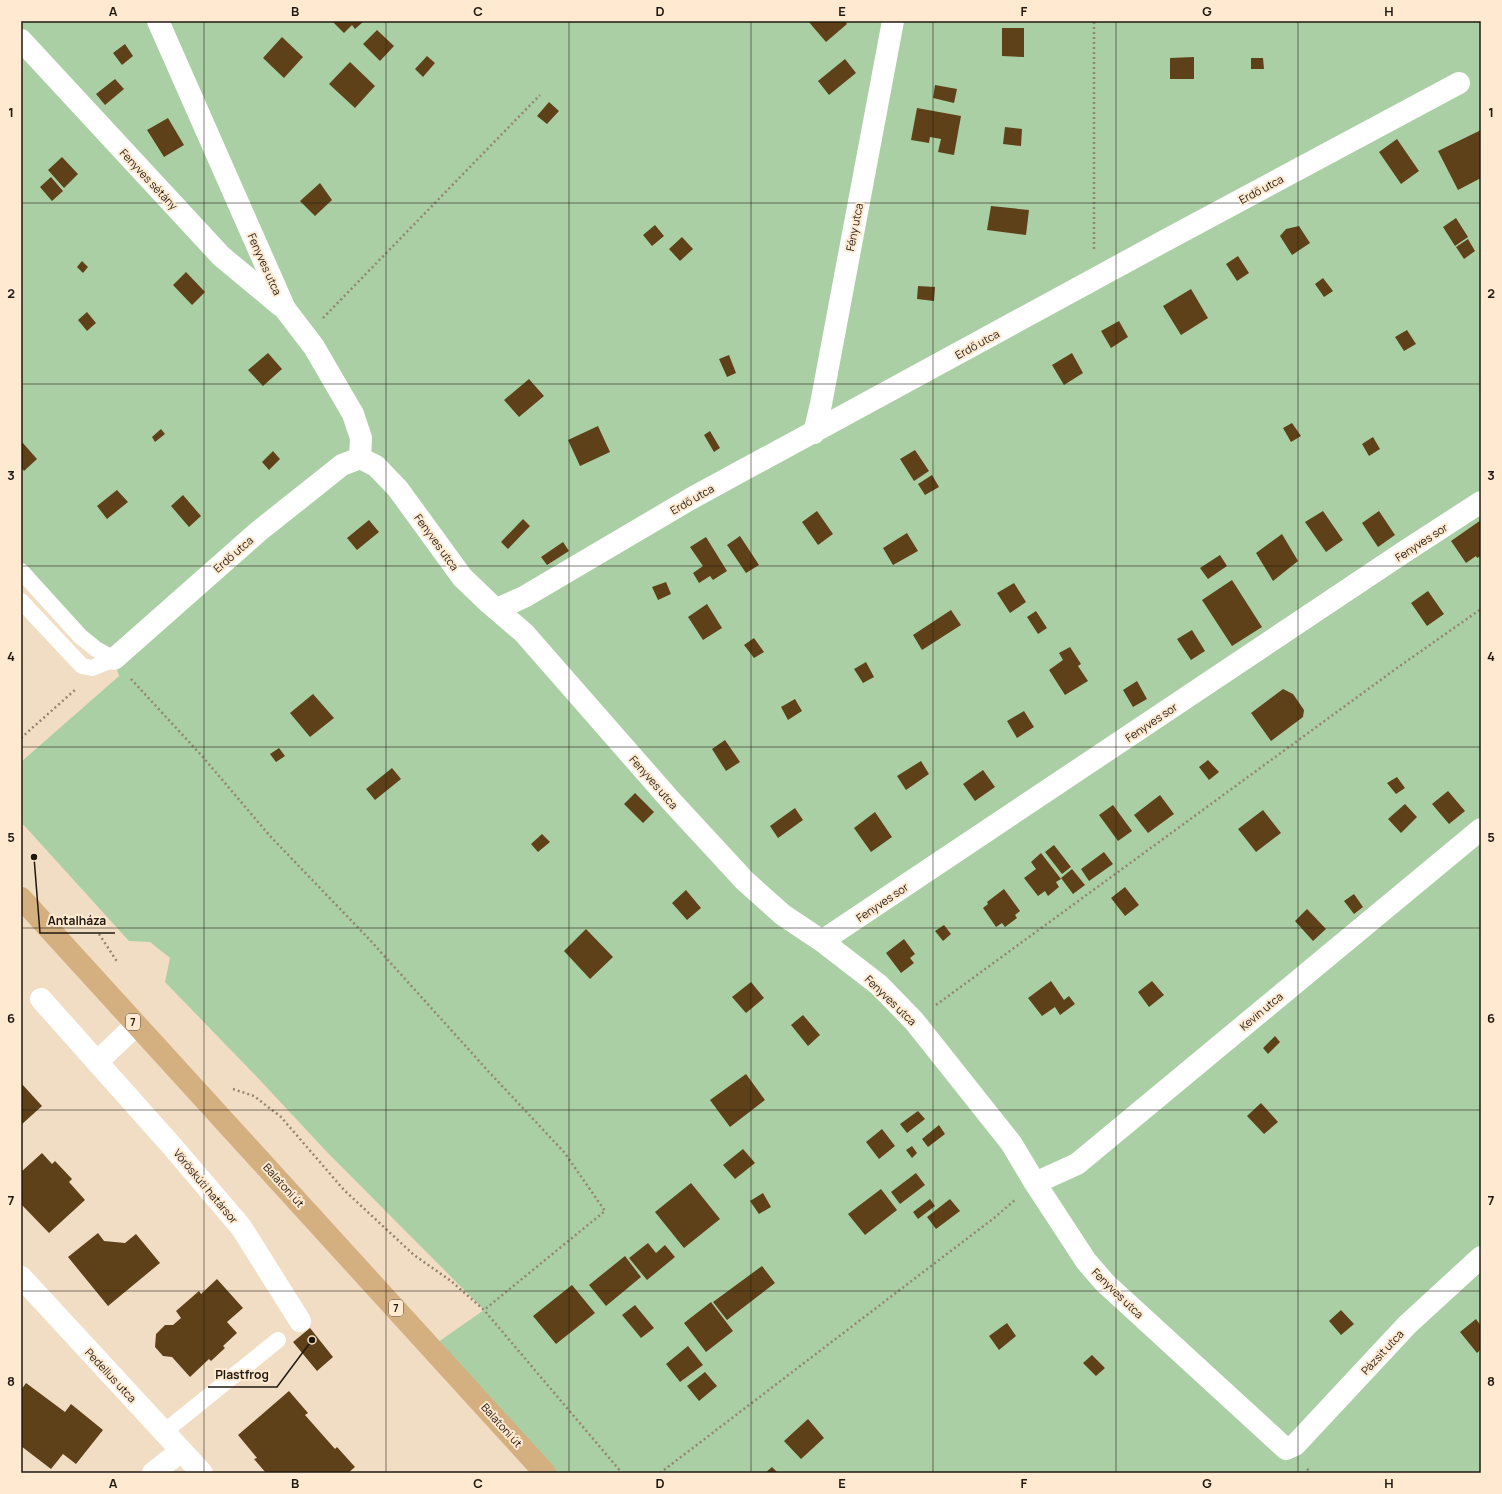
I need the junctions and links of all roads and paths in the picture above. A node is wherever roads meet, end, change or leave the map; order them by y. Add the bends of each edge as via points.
1 (158, 21) edge
2 (893, 21) edge
3 (1094, 21) edge
4 (21, 40) edge
5 (1459, 83) dead end
6 (540, 95) dead end
7 (1094, 280) junction
8 (285, 310) junction
9 (300, 330) junction
10 (814, 433) junction
11 (360, 458) junction
12 (1481, 502) edge
13 (21, 571) edge
14 (21, 601) edge
15 (497, 609) junction
16 (1481, 609) edge
17 (114, 659) junction
18 (79, 686) dead end
19 (21, 738) edge
20 (1481, 829) edge
21 (21, 898) edge
22 (822, 941) junction
23 (41, 999) dead end
24 (914, 1021) junction
25 (136, 1025) junction
26 (97, 1062) junction
27 (232, 1089) dead end
28 (1035, 1183) junction
29 (1481, 1257) edge
30 (21, 1277) edge
31 (484, 1310) junction
32 (300, 1321) dead end
33 (278, 1340) dead end
34 (164, 1432) junction
35 (1286, 1449) joint
36 (181, 1451) junction
37 (153, 1473) edge
38 (202, 1473) edge
39 (545, 1473) edge
40 (622, 1473) edge
41 (660, 1473) edge

1 - 8 street, Fenyves utca
2 - 10 street, Fény utca
3 - 7 path
4 - 8 street, Fenyves sétány via 221,256
5 - 7 street, Erdő utca
6 - 9 path via 320,322
7 - 10 street, Erdő utca
8 - 9 street, Fenyves utca
9 - 11 street, Fenyves utca via 314,347 353,414 361,438
10 - 15 street, Erdő utca via 692,498 524,597
11 - 15 street, Fenyves utca via 376,466 398,489 462,578
11 - 17 street, Erdő utca via 342,465 259,531
12 - 22 street, Fenyves sor
13 - 17 lane via 80,636
14 - 17 lane via 82,666 92,668
15 - 22 street, Fenyves utca via 524,633 745,881 783,915
16 - 24 path
17 - 31 path via 270,836 369,939 564,1152 605,1211
18 - 19 path
20 - 28 street, Kevin utca via 1077,1164
21 - 25 main road, Balatoni út / 7
22 - 24 street, Fenyves utca via 879,985
23 - 26 street, Vöröskúti határsor
24 - 28 street, Fenyves utca via 1011,1143
25 - 26 street
25 - 39 main road, Balatoni út / 7
26 - 32 street, Vöröskúti határsor via 240,1227
27 - 31 path via 254,1096 281,1118 344,1190 414,1255 451,1281
28 - 35 street, Fenyves utca via 1086,1261 1105,1283
28 - 41 path via 994,1218
29 - 35 street, Pázsit utca via 1407,1325 1295,1445
30 - 34 street, Pedellus utca
31 - 40 path
33 - 34 lane
34 - 36 street, Pedellus utca
36 - 37 street
36 - 38 street, Pedellus utca

